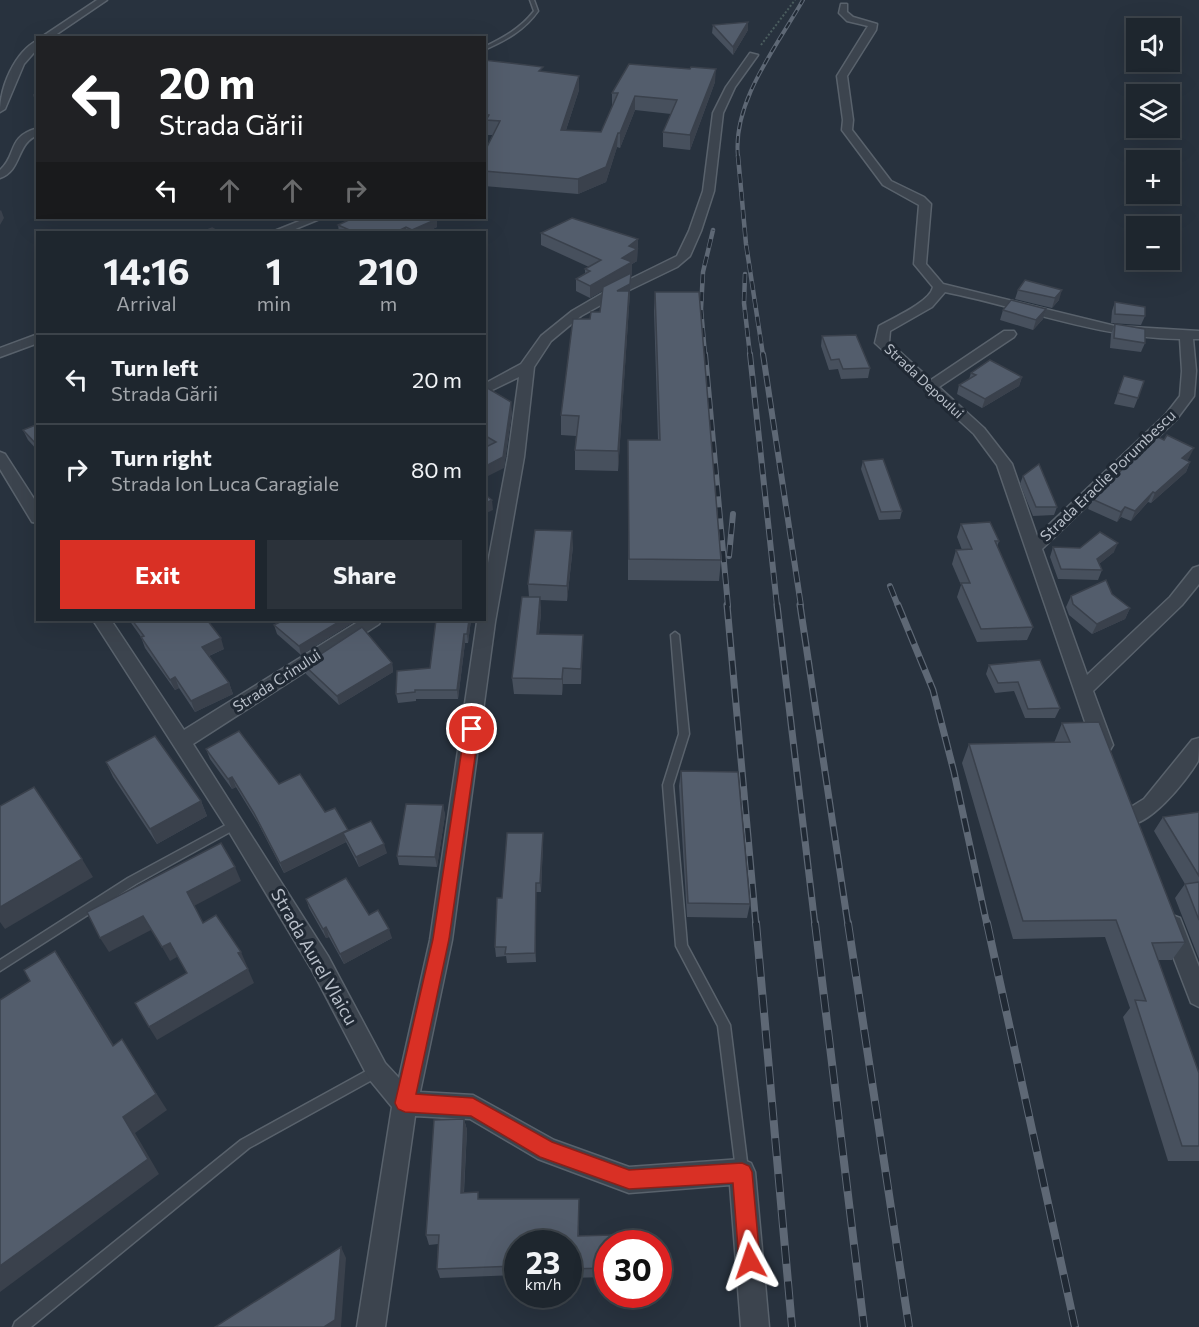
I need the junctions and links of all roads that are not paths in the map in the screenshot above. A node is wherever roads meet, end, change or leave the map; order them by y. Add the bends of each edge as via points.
1 (103, 0) edge
2 (532, 0) edge
3 (844, 6) dead end
4 (47, 36) edge
5 (36, 44) edge
6 (486, 48) edge
7 (753, 55) road end
8 (0, 109) edge
9 (36, 132) edge
10 (0, 175) edge
11 (285, 219) edge
12 (313, 219) edge
13 (297, 225) junction
14 (281, 231) edge
15 (939, 287) junction
16 (1009, 334) dead end
17 (1192, 335) edge
18 (36, 339) edge
19 (0, 353) edge
20 (527, 368) junction
21 (930, 387) junction
22 (486, 389) edge
23 (0, 457) edge
24 (36, 515) edge
25 (492, 545) edge
26 (1035, 548) junction
27 (1199, 572) edge
28 (486, 591) edge
29 (103, 621) edge
30 (371, 621) edge
31 (482, 621) edge
32 (675, 635) dead end
33 (1083, 690) junction
34 (181, 742) junction
35 (1199, 745) edge
36 (1110, 765) edge
37 (1122, 796) edge
38 (1130, 818) junction
39 (235, 824) junction
40 (1139, 840) edge
41 (1165, 907) edge
42 (0, 966) edge
43 (1199, 996) edge
44 (378, 1071) junction
45 (405, 1103) junction
46 (742, 1172) junction
47 (20, 1327) edge
48 (370, 1327) edge
49 (755, 1327) edge

1 - 4 street
2 - 6 lane via 536,11 529,22
3 - 15 street via 843,13 849,19 873,24 842,76 847,130 887,183 925,204 920,264
5 - 8 street via 11,82
7 - 20 street via 728,91 716,121 712,175 697,226 681,259 567,320 531,355
9 - 10 street via 21,139 11,164
11 - 13 street
12 - 13 street
13 - 14 street
15 - 17 street, Strada Eraclie Porumbescu via 1102,328
15 - 21 street, Strada Depoului via 927,304 884,329 882,336 882,343
16 - 21 street
17 - 26 street, Strada Eraclie Porumbescu via 1187,396 1171,417
18 - 19 street
20 - 22 street
20 - 25 street via 516,457
21 - 26 street, Strada Depoului via 979,431 1004,464
23 - 24 street
25 - 28 street
26 - 33 street, Strada Depoului
27 - 33 street via 1176,601
29 - 34 street, Strada Aurel Vlaicu
30 - 34 street, Strada Crinului
31 - 45 street via 441,939
32 - 46 lane via 684,734 668,784 682,946 724,1025
33 - 36 street, Strada Depoului
34 - 39 street, Strada Aurel Vlaicu
35 - 38 street via 1151,805
37 - 38 street
38 - 40 street
39 - 42 lane via 132,881
39 - 44 street, Strada Aurel Vlaicu via 320,963
41 - 43 street
44 - 45 street, Strada Aurel Vlaicu
44 - 47 lane via 245,1144
45 - 46 street via 473,1107 547,1150 629,1180
45 - 48 street
46 - 49 street

